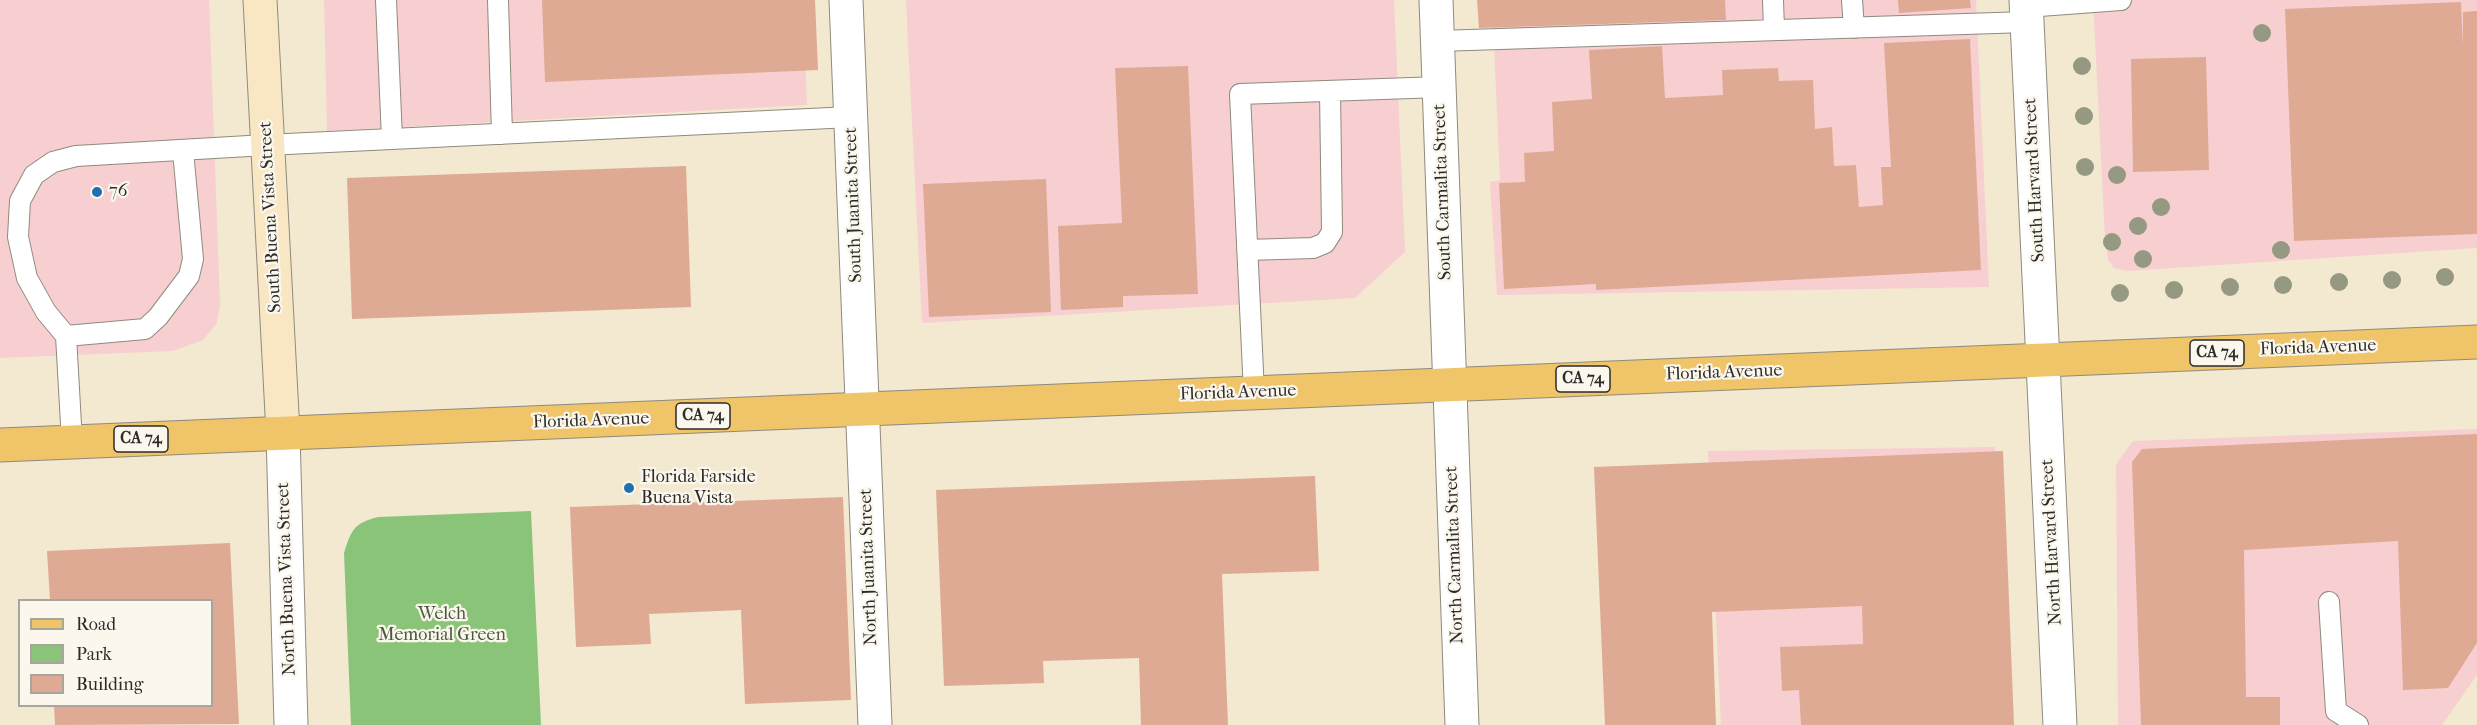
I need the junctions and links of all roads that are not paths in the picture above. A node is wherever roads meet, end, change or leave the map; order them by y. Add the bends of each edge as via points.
1 (260, 0) edge
2 (386, 0) edge
3 (498, 0) edge
4 (846, 0) edge
5 (1436, 0) edge
6 (1773, 0) edge
7 (1852, 0) edge
8 (2121, 0) edge
9 (2026, 10) edge
10 (1854, 28) junction
11 (1774, 30) junction
12 (1438, 41) junction
13 (1440, 87) junction
14 (1330, 91) junction
15 (851, 117) junction
16 (502, 134) junction
17 (392, 140) junction
18 (266, 145) junction
19 (183, 151) junction
20 (1247, 250) junction
21 (66, 336) junction
22 (2477, 342) edge
23 (2044, 360) junction
24 (1448, 385) junction
25 (1254, 393) junction
26 (862, 409) junction
27 (283, 433) junction
28 (72, 442) junction
29 (0, 445) edge
30 (2329, 602) dead end
31 (291, 725) edge
32 (875, 725) edge
33 (1462, 725) edge
34 (2060, 725) edge
35 (2358, 725) edge

1 - 18 street, South Buena Vista Street
2 - 17 lane
3 - 16 lane
4 - 15 street, South Juanita Street
5 - 12 street, South Carmalita Street
6 - 11 lane
7 - 10 lane
8 - 9 lane
9 - 10 lane
9 - 23 street, South Harvard Street
10 - 11 lane
11 - 12 lane
12 - 13 street, South Carmalita Street
13 - 14 lane
13 - 24 street, South Carmalita Street
14 - 20 lane via 1332,232 1325,243 1313,248
14 - 20 lane via 1240,94
15 - 16 lane
15 - 26 street, South Juanita Street
16 - 17 lane
17 - 18 lane
18 - 19 lane
18 - 27 street, South Buena Vista Street
19 - 21 lane via 193,259 189,276 145,329
19 - 21 lane via 76,156 53,162 34,175 20,201 18,237 27,278 46,312
20 - 25 lane
21 - 28 lane
22 - 23 main road, Florida Avenue / CA 74
23 - 24 main road, Florida Avenue / CA 74
23 - 34 street, North Harvard Street
24 - 25 main road, Florida Avenue / CA 74
24 - 33 street, North Carmalita Street
25 - 26 main road, Florida Avenue / CA 74
26 - 27 main road, Florida Avenue / CA 74
26 - 32 street, North Juanita Street
27 - 28 main road, Florida Avenue / CA 74
27 - 31 street, North Buena Vista Street
28 - 29 main road, Florida Avenue / CA 74
30 - 35 lane via 2337,711

